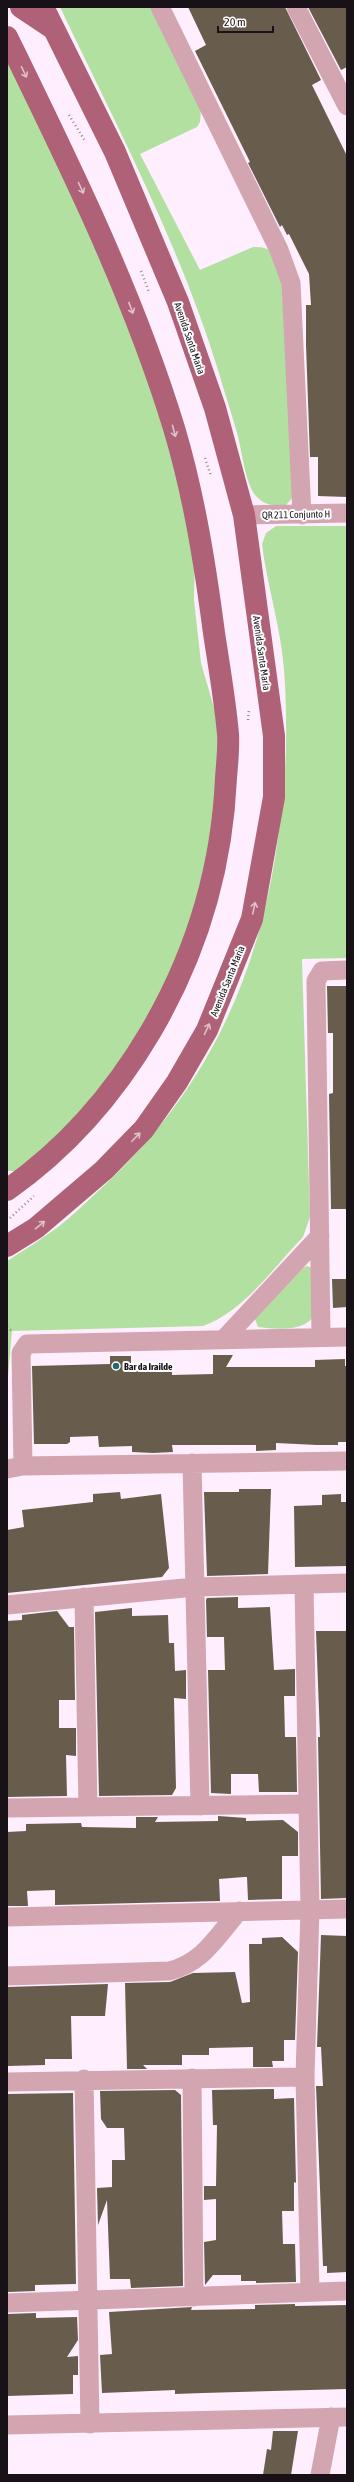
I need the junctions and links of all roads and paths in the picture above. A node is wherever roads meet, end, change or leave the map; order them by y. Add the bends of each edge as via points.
1 (16, 7) edge
2 (21, 7) edge
3 (43, 7) edge
4 (160, 7) edge
5 (296, 7) edge
6 (7, 16) edge
7 (52, 28) junction
8 (7, 37) edge
9 (347, 106) edge
10 (68, 113) dead end
11 (87, 145) dead end
12 (139, 265) dead end
13 (149, 295) dead end
14 (203, 452) dead end
15 (213, 482) dead end
16 (347, 513) edge
17 (244, 515) junction
18 (302, 515) junction
19 (249, 706) dead end
20 (248, 722) dead end
21 (347, 970) edge
22 (7, 1190) edge
23 (40, 1190) dead end
24 (7, 1220) edge
25 (320, 1236) junction
26 (7, 1246) edge
27 (321, 1337) junction
28 (347, 1337) edge
29 (224, 1339) junction
30 (347, 1460) edge
31 (192, 1464) junction
32 (15, 1468) edge
33 (347, 1583) edge
34 (304, 1584) junction
35 (195, 1587) junction
36 (84, 1597) junction
37 (7, 1605) edge
38 (308, 1804) junction
39 (200, 1806) junction
40 (88, 1807) junction
41 (7, 1808) edge
42 (310, 1909) junction
43 (347, 1909) edge
44 (239, 1911) junction
45 (7, 1918) edge
46 (7, 1976) edge
47 (305, 2077) junction
48 (192, 2078) junction
49 (84, 2079) junction
50 (7, 2082) edge
51 (347, 2291) edge
52 (310, 2292) junction
53 (194, 2297) junction
54 (89, 2299) junction
55 (7, 2303) edge
56 (339, 2417) edge
57 (90, 2424) junction
58 (7, 2425) edge
59 (320, 2475) edge

1 - 6 main road
2 - 7 main road
3 - 7 main road, Avenida Santa Maria
4 - 18 street via 279,250 291,283
5 - 9 street
7 - 17 main road, Avenida Santa Maria via 115,152 178,302 215,408
8 -> 22 main road via 106,242 174,428 203,548 228,736 226,792 219,848 208,902 167,1003 139,1051 109,1094 70,1138
10 - 11 path
12 - 13 path
14 - 15 path
16 - 18 street, QR 211 Conjunto H
17 - 18 street, QR 211 Conjunto H
26 -> 17 main road, Avenida Santa Maria via 36,1228 104,1170 144,1129 177,1082 207,1030 252,919 274,797 274,736
19 - 20 path
21 - 25 street via 322,971 316,981
23 - 24 path via 19,1212
25 - 27 street
25 - 29 street
27 - 28 street
27 - 29 street
29 - 32 street via 27,1344 22,1353
30 - 31 street
31 - 32 street
31 - 35 street
33 - 34 street
34 - 35 street
34 - 38 street
35 - 36 street
35 - 39 street
36 - 37 street
36 - 40 street
38 - 39 street
38 - 42 street
39 - 40 street
40 - 41 street
42 - 43 street
42 - 44 street
42 - 47 street
44 - 45 street
44 - 46 street via 200,1956 181,1968 169,1971
47 - 48 street
47 - 52 street
48 - 49 street
48 - 53 street
49 - 50 street
49 - 54 street
51 - 52 street
52 - 53 street
53 - 54 street
54 - 55 street
54 - 57 street
56 - 57 street
56 - 59 street
57 - 58 street

